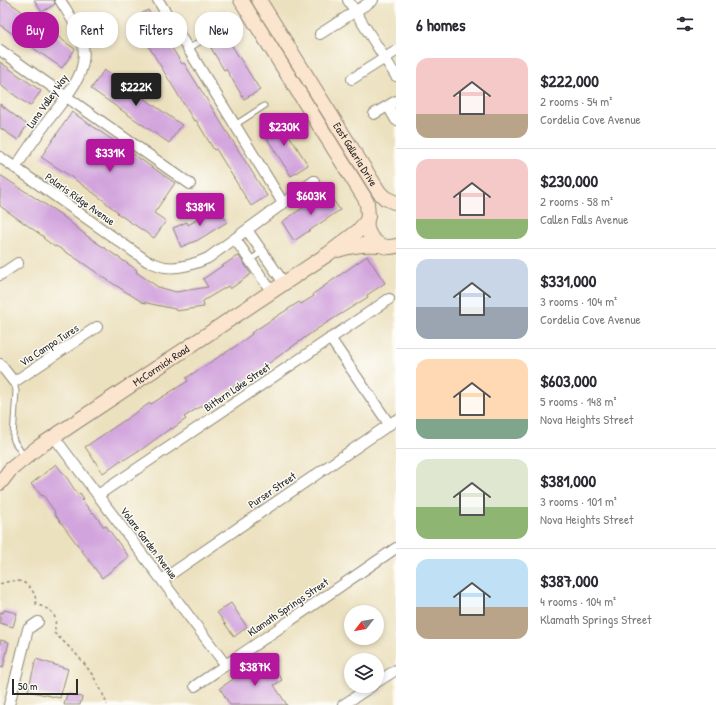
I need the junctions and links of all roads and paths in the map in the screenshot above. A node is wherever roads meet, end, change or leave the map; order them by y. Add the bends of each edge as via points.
1 (60, 0) edge
2 (158, 0) edge
3 (241, 0) edge
4 (259, 0) edge
5 (348, 0) edge
6 (373, 0) edge
7 (355, 11) junction
8 (320, 34) dead end
9 (195, 45) edge
10 (188, 49) junction
11 (0, 50) edge
12 (396, 51) edge
13 (385, 58) junction
14 (396, 76) edge
15 (352, 79) dead end
16 (66, 97) junction
17 (392, 104) edge
18 (264, 106) dead end
19 (374, 114) dead end
20 (396, 120) edge
21 (235, 125) junction
22 (0, 157) edge
23 (14, 168) junction
24 (314, 181) dead end
25 (190, 184) dead end
26 (283, 203) junction
27 (395, 203) edge
28 (367, 219) junction
29 (247, 230) junction
30 (234, 239) junction
31 (386, 246) edge
32 (262, 252) junction
33 (328, 254) junction
34 (396, 256) edge
35 (250, 260) junction
36 (18, 263) dead end
37 (0, 275) edge
38 (284, 283) junction
39 (272, 292) junction
40 (389, 299) dead end
41 (97, 328) dead end
42 (330, 338) junction
43 (0, 364) edge
44 (14, 382) junction
45 (393, 422) edge
46 (54, 437) junction
47 (25, 458) junction
48 (0, 483) edge
49 (98, 495) junction
50 (396, 548) edge
51 (162, 580) junction
52 (0, 584) edge
53 (38, 622) dead end
54 (225, 664) junction
55 (396, 670) edge
56 (384, 678) edge
57 (195, 686) dead end
58 (361, 693) edge
59 (9, 705) edge
60 (107, 705) edge
61 (343, 705) edge

1 - 16 street, Luna Valley Way via 77,28 84,56 77,81
2 - 10 street
3 - 28 main road, East Galleria Drive via 364,197
4 - 27 main road, East Galleria Drive via 379,192
5 - 7 street
6 - 7 street
7 - 8 street
7 - 13 street
9 - 10 lane
10 - 21 street
11 - 16 street
12 - 13 street
13 - 14 street
13 - 15 street
16 - 23 street, Luna Valley Way
16 - 25 street
17 - 19 street
17 - 20 street
18 - 21 lane
21 - 26 street
22 - 23 street, Polaris Ridge Avenue
23 - 30 street, Polaris Ridge Avenue via 147,261 165,267 181,267 196,263 208,258
24 - 26 street, Polaris Ridge Avenue
26 - 29 street, Polaris Ridge Avenue
27 - 28 main road, McCormick Road via 379,204
28 - 31 main road, East Galleria Drive via 369,236
28 - 33 main road, McCormick Road via 358,231
29 - 30 street, Polaris Ridge Avenue
29 - 32 street
30 - 35 street
31 - 33 main road, McCormick Road via 354,245
31 - 34 main road
32 - 35 lane
32 - 38 street
33 - 38 main road, McCormick Road
35 - 39 street
36 - 37 street
38 - 39 main road, McCormick Road
39 - 46 main road, McCormick Road
40 - 42 street, Bittern Lake Street
41 - 44 street, Via Campo Tures
42 - 45 street
42 - 49 street, Bittern Lake Street
43 - 44 street
44 - 47 lane via 16,391 13,437
45 - 51 street, Purser Street
46 - 47 main road, McCormick Road
46 - 49 street, Volare Garden Avenue
47 - 48 main road, McCormick Road via 10,470
49 - 51 street, Volare Garden Avenue
50 - 54 street, Klamath Springs Street
51 - 54 street, Volare Garden Avenue
52 - 60 path via 18,580 30,587 35,594 36,604 46,607 56,620 54,633 71,648 89,670
53 - 59 street via 28,629
54 - 57 street, Klamath Springs Street
55 - 56 street
58 - 61 street

